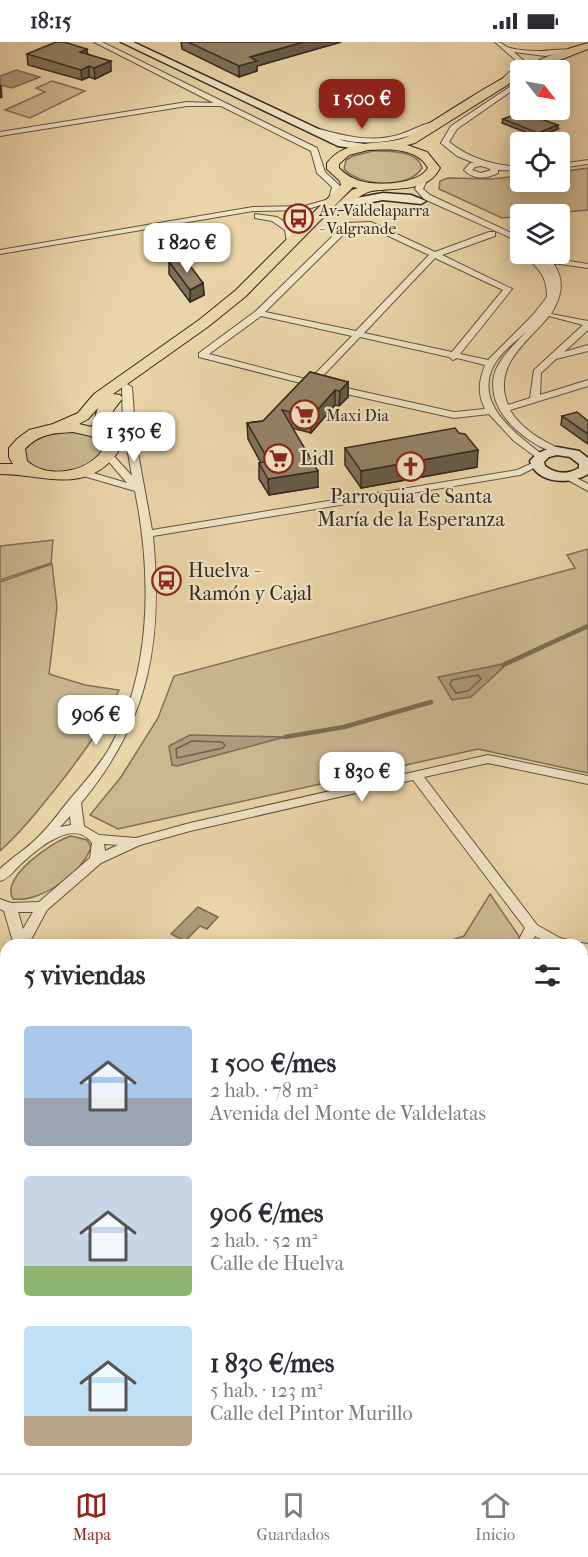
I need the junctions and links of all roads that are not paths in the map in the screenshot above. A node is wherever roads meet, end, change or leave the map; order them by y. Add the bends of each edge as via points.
1 (97, 42) edge
2 (110, 42) edge
3 (126, 42) edge
4 (498, 42) edge
5 (505, 48) junction
6 (587, 49) edge
7 (119, 52) junction
8 (548, 60) edge
9 (562, 60) edge
10 (510, 82) edge
11 (500, 85) junction
12 (510, 85) edge
13 (510, 86) edge
14 (198, 93) junction
15 (187, 104) junction
16 (225, 105) junction
17 (455, 112) junction
18 (298, 124) junction
19 (0, 134) edge
20 (392, 146) junction
21 (365, 147) junction
22 (424, 155) junction
23 (337, 157) junction
24 (588, 162) edge
25 (570, 165) edge
26 (510, 168) edge
27 (346, 180) junction
28 (423, 180) junction
29 (377, 187) junction
30 (421, 201) junction
31 (338, 202) junction
32 (221, 215) junction
33 (492, 234) junction
34 (510, 235) edge
35 (291, 242) junction
36 (510, 243) edge
37 (0, 252) edge
38 (434, 255) junction
39 (570, 262) edge
40 (540, 264) edge
41 (552, 264) edge
42 (586, 266) edge
43 (562, 277) junction
44 (259, 313) junction
45 (553, 316) junction
46 (588, 324) edge
47 (355, 335) junction
48 (588, 348) edge
49 (453, 357) junction
50 (551, 358) junction
51 (490, 363) junction
52 (311, 383) junction
53 (588, 383) edge
54 (127, 387) junction
55 (535, 399) junction
56 (504, 409) junction
57 (490, 411) junction
58 (57, 428) junction
59 (99, 434) junction
60 (17, 448) junction
61 (557, 451) junction
62 (109, 456) junction
63 (0, 458) edge
64 (538, 461) junction
65 (585, 464) edge
66 (0, 469) edge
67 (27, 470) junction
68 (520, 472) junction
69 (83, 473) junction
70 (548, 474) junction
71 (569, 477) junction
72 (588, 488) edge
73 (138, 489) junction
74 (148, 534) junction
75 (416, 775) junction
76 (588, 780) edge
77 (75, 801) junction
78 (78, 830) junction
79 (45, 837) junction
80 (98, 839) junction
81 (136, 842) junction
82 (96, 860) junction
83 (0, 876) edge
84 (5, 906) edge
85 (42, 907) junction
86 (532, 928) junction
87 (19, 939) edge
88 (24, 939) edge
89 (526, 939) edge
90 (550, 939) edge

1 - 7 street
2 - 7 street
2 - 23 main road via 329,146
3 - 18 main road
4 - 5 street
5 - 6 street via 544,54
5 - 11 street via 523,63
6 - 8 highway
6 - 9 highway
7 - 14 street
10 - 11 highway
11 - 17 highway
12 - 22 highway via 423,142 420,148
13 - 26 street via 454,128 445,143 489,166
14 - 15 street
14 - 16 street
15 - 16 street
15 - 19 street
16 - 31 street via 314,150 321,173 336,186
17 - 18 street via 403,137 375,142 347,140
17 - 20 highway via 411,140
18 - 21 main road via 342,144
20 - 21 highway
20 - 22 highway
21 - 23 highway
22 - 28 highway via 434,168
23 - 27 highway via 333,169
24 - 25 street
27 - 29 highway
27 - 31 highway
28 - 29 highway
28 - 34 street via 419,189 428,197
29 - 30 main road
29 - 31 highway
30 - 31 main road via 378,195
30 - 33 street
31 - 32 street
31 - 35 highway
31 - 54 highway via 287,262 238,306
32 - 35 street via 274,219 289,229
32 - 37 street
33 - 36 street
33 - 38 street
35 - 58 highway via 215,315 99,397 83,416
38 - 44 street via 368,224 349,225
38 - 47 street
38 - 49 street via 508,290
39 - 42 street
40 - 51 street via 549,277 551,297
41 - 43 street
42 - 43 street
43 - 45 street via 564,297
44 - 47 street
44 - 52 street via 202,355
45 - 46 street
45 - 56 street via 502,367 497,389
46 - 50 street
47 - 49 street
47 - 52 street
48 - 50 street
49 - 51 street
50 - 55 street via 537,372
51 - 57 street via 483,384
52 - 57 street via 454,415
53 - 55 street
54 - 59 highway via 105,406 99,418
54 - 73 street via 126,410
55 - 56 street
56 - 61 street via 532,439
57 - 64 street
58 - 59 highway via 87,429
58 - 60 highway via 31,435
59 - 62 highway via 111,448
60 - 63 highway
60 - 67 highway via 19,463
61 - 64 main road
61 - 65 main road
62 - 69 highway
62 - 73 street
64 - 68 street
64 - 70 main road
65 - 71 main road
66 - 67 highway
67 - 69 highway via 53,476
68 - 70 street
68 - 74 street
69 - 73 street
70 - 71 main road
71 - 72 street
73 - 74 street
74 - 77 street via 153,607 138,686 122,735
75 - 76 street via 488,759
75 - 81 street
75 - 86 street
77 - 78 street
77 - 79 street
78 - 79 street
78 - 80 street
79 - 83 street
80 - 81 street
80 - 82 street
81 - 82 street
82 - 85 street
84 - 85 street
84 - 87 street
85 - 88 street
86 - 89 street
86 - 90 street

